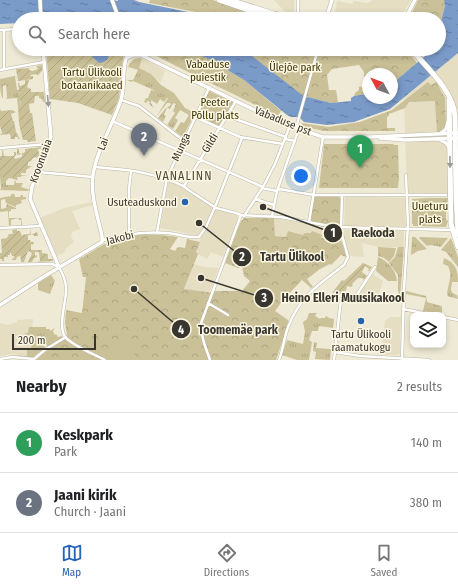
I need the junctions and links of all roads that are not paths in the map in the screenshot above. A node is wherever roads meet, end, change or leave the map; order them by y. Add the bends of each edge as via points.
1 (40, 0) edge
2 (111, 0) edge
3 (219, 0) edge
4 (230, 0) edge
5 (298, 0) edge
6 (332, 0) edge
7 (415, 0) edge
8 (245, 5) edge
9 (41, 12) edge
10 (115, 12) edge
11 (260, 12) edge
12 (268, 12) edge
13 (297, 12) edge
14 (329, 12) edge
15 (409, 12) edge
16 (12, 29) edge
17 (0, 30) edge
18 (4, 30) junction
19 (44, 56) edge
20 (128, 56) edge
21 (131, 56) edge
22 (143, 56) edge
23 (148, 56) edge
24 (316, 56) edge
25 (417, 56) edge
26 (126, 59) junction
27 (44, 62) junction
28 (157, 62) junction
29 (4, 68) junction
30 (0, 70) edge
31 (209, 88) junction
32 (449, 95) junction
33 (121, 100) junction
34 (236, 101) junction
35 (450, 115) junction
36 (227, 116) junction
37 (196, 117) junction
38 (112, 120) junction
39 (457, 124) edge
40 (291, 126) junction
41 (220, 128) junction
42 (296, 128) junction
43 (297, 134) dead end
44 (440, 134) junction
45 (403, 135) junction
46 (453, 136) edge
47 (323, 137) junction
48 (371, 137) junction
49 (242, 138) junction
50 (285, 138) junction
51 (438, 139) junction
52 (404, 140) junction
53 (184, 141) junction
54 (295, 141) junction
55 (49, 144) junction
56 (283, 144) junction
57 (449, 147) junction
58 (458, 147) edge
59 (0, 148) edge
60 (180, 150) junction
61 (200, 159) junction
62 (455, 159) junction
63 (95, 167) junction
64 (131, 170) junction
65 (38, 172) junction
66 (229, 172) junction
67 (406, 176) dead end
68 (93, 177) junction
69 (167, 180) junction
70 (184, 186) junction
71 (263, 187) junction
72 (278, 190) junction
73 (314, 195) junction
74 (342, 195) junction
75 (406, 195) junction
76 (446, 195) dead end
77 (255, 199) junction
78 (274, 205) junction
79 (215, 207) junction
80 (243, 216) junction
81 (272, 216) junction
82 (309, 222) junction
83 (41, 226) junction
84 (0, 228) edge
85 (341, 228) junction
86 (407, 229) junction
87 (456, 231) edge
88 (157, 232) junction
89 (128, 234) junction
90 (103, 240) junction
91 (458, 247) edge
92 (0, 265) edge
93 (59, 267) junction
94 (374, 267) dead end
95 (208, 303) junction
96 (0, 305) edge
97 (403, 309) junction
98 (418, 312) edge
99 (228, 314) dead end
100 (446, 318) edge
101 (458, 320) edge
102 (66, 337) junction
103 (335, 352) junction
104 (0, 359) edge
105 (402, 359) edge
106 (105, 360) edge
107 (210, 360) edge
108 (278, 360) edge
109 (334, 360) edge
110 (429, 360) edge

1 - 9 main road
2 - 10 main road
3 - 8 highway
4 - 8 highway
5 - 13 street
6 - 14 main road
7 - 15 main road
8 - 11 highway
8 - 12 highway
16 - 18 street
17 - 18 street
18 - 29 street
19 - 27 main road, Kroonuaia
20 - 26 main road, Lai
21 - 26 main road
22 - 28 main road, Vabaduse pst
23 - 28 main road, Vabaduse pst
24 - 42 street
25 - 32 highway
26 - 33 main road, Lai
27 - 29 street
27 -> 55 main road, Kroonuaia via 51,137
28 - 31 main road, Vabaduse pst
29 - 30 street
31 - 34 main road, Vabaduse pst
31 - 37 street, Munga
32 - 35 highway
32 - 39 highway
33 - 38 main road, Lai
33 - 53 street via 138,106
34 - 36 street, Gildi
34 - 40 main road, Vabaduse pst
35 - 44 main road via 446,129
35 - 46 highway
36 - 41 street, Gildi
36 - 50 street
37 - 41 street
37 - 53 street, Munga
38 - 60 street
38 - 63 main road, Lai
39 - 46 highway
40 - 42 main road, Vabaduse pst
40 - 50 street
41 - 49 street
41 - 61 street, Gildi
42 - 47 main road, Vabaduse pst
43 - 54 street
44 - 45 main road, Vabaduse pst
44 - 46 main road, Vabaduse pst
45 - 48 main road, Vabaduse pst
45 - 52 street
46 - 51 main road, Vabaduse pst
46 - 57 highway
46 - 62 highway
47 - 48 main road, Vabaduse pst
47 - 73 street
48 - 52 main road, Vabaduse pst
49 - 56 street
49 - 66 street
50 - 54 street
50 - 56 street
51 - 52 main road, Vabaduse pst
51 - 57 main road
53 - 60 street, Munga
54 - 72 street
55 - 59 street
55 - 65 main road, Kroonuaia
56 - 71 street
57 -> 87 highway
58 - 62 main road
60 - 61 street
60 - 69 street, Munga
61 - 66 street
61 - 70 street, Gildi
62 - 87 highway
63 - 64 street
63 - 68 main road, Lai
64 - 69 street
64 - 89 street
65 - 68 street
65 - 83 main road, Kroonuaia via 30,199
66 - 71 street
66 - 79 street
67 - 75 street
68 - 90 main road, Lai via 93,191
69 - 70 street
69 - 88 street, Munga
70 - 79 street
71 - 72 street
71 - 77 street
72 - 73 street
72 - 78 street
73 - 74 street
73 - 82 street
74 - 75 street
74 - 85 street
75 - 76 street
75 - 86 street
77 - 78 street
77 - 80 street
78 - 81 street
79 - 80 street
79 - 88 street, Jakobi via 199,238
80 - 81 street
80 - 95 street
81 - 82 street
82 - 85 street
83 - 84 street
83 - 93 main road, Kroonuaia
85 - 86 street
85 - 108 street via 347,259 344,265 302,300 289,326
86 - 87 street
86 - 97 street
87 - 91 highway
88 - 89 street, Jakobi
89 - 90 street, Jakobi
90 - 93 main road, Jakobi
92 - 93 street via 52,264
93 - 96 main road, Jakobi
93 - 102 street via 66,286 62,322
94 - 103 street via 354,299 341,298
95 - 99 street
95 - 107 street via 200,329
97 - 98 street
97 - 105 street
100 - 101 street
102 - 104 street via 34,359
102 - 106 street
103 - 105 street
103 - 109 street
105 - 110 street

